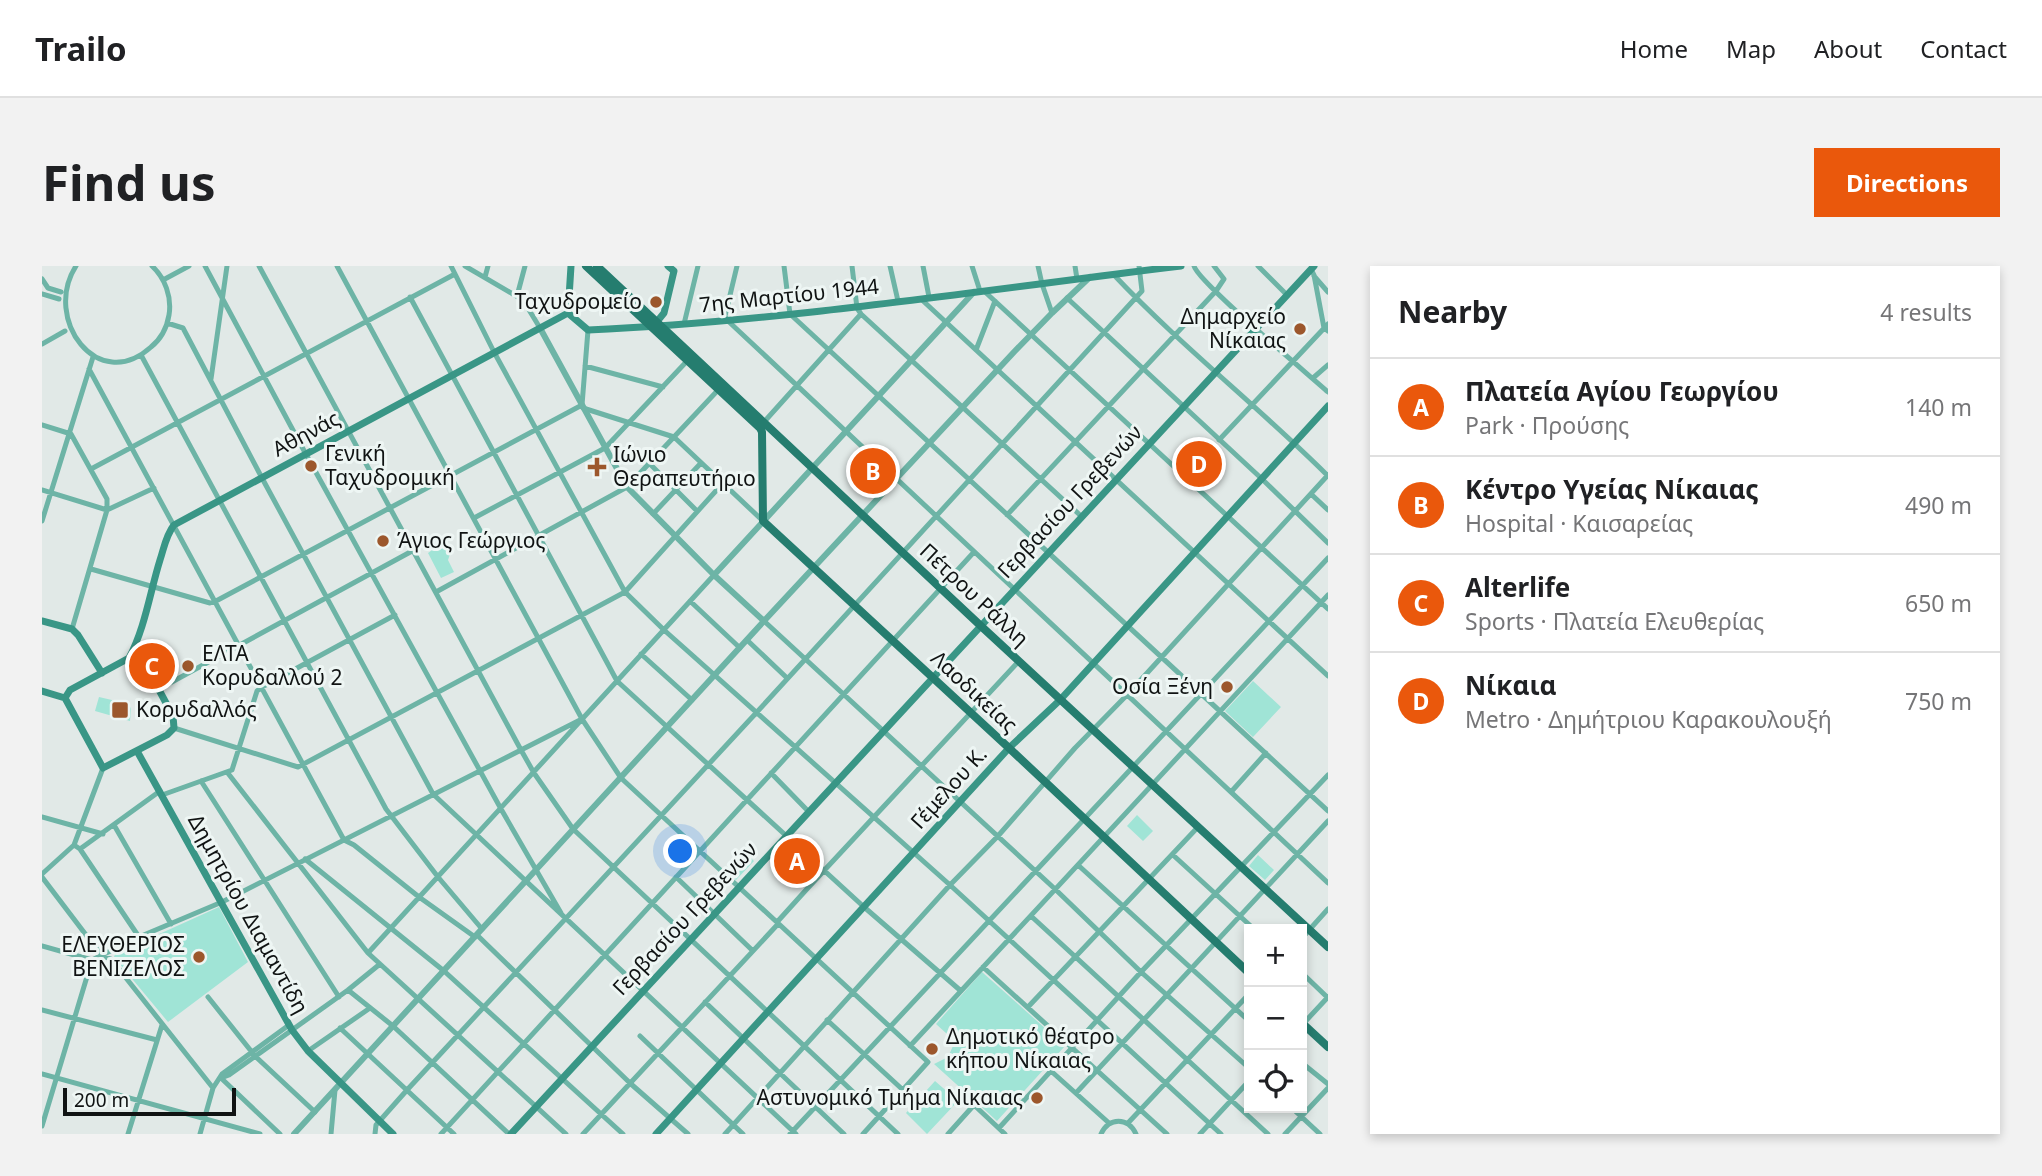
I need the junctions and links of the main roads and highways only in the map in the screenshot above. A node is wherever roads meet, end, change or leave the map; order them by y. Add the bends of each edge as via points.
1 (571, 266) edge
2 (586, 266) edge
3 (597, 266) edge
4 (1181, 266) edge
5 (672, 268) edge
6 (1140, 269) edge
7 (1313, 270) edge
8 (568, 313) junction
9 (657, 325) junction
10 (683, 325) junction
11 (679, 343) junction
12 (1328, 406) edge
13 (763, 521) joint
14 (42, 621) edge
15 (980, 625) junction
16 (136, 647) junction
17 (130, 658) junction
18 (142, 659) junction
19 (102, 673) junction
20 (932, 677) junction
21 (42, 691) edge
22 (65, 698) junction
23 (1060, 699) junction
24 (1009, 748) junction
25 (137, 751) junction
26 (1328, 947) edge
27 (1244, 969) edge
28 (1307, 1028) edge
29 (1328, 1047) edge
30 (393, 1134) edge
31 (510, 1134) edge
32 (656, 1134) edge

1 - 8 main road
2 - 9 main road, Πέτρου Ράλλη
3 - 9 main road, Πέτρου Ράλλη
4 - 6 main road, 7ης Μαρτίου 1944
5 - 9 main road via 664,313
6 - 10 main road, 7ης Μαρτίου 1944 via 898,301 859,311
7 - 15 main road, Γερβασίου Γρεβενών
8 - 9 main road, 7ης Μαρτίου 1944 via 588,330
8 - 16 main road, Αθηνάς via 174,525 151,587
9 - 10 main road, 7ης Μαρτίου 1944
9 - 11 main road, Πέτρου Ράλλη
9 - 13 main road, Πέτρου Ράλλη via 759,426
10 - 11 main road via 678,331
11 - 15 main road, Πέτρου Ράλλη
12 - 23 main road, Γέμελου Κ.
13 - 20 main road, Λαοδικείας
14 - 19 main road via 72,629
15 - 20 main road, Γερβασίου Γρεβενών
15 - 23 main road, Πέτρου Ράλλη
16 - 17 main road
16 - 18 main road
17 - 18 main road
17 - 19 main road
18 - 25 main road via 173,716 174,728
19 - 22 main road via 70,690
20 - 24 main road, Λαοδικείας
20 - 31 main road, Γερβασίου Γρεβενών
21 - 22 main road
22 - 25 main road via 103,768
23 - 24 main road, Γέμελου Κ.
23 - 26 main road, Πέτρου Ράλλη
24 - 27 main road, Λαοδικείας
24 - 32 main road, Γέμελου Κ.
25 - 30 main road, Δημητρίου Διαμαντίδη via 290,1027 308,1051
28 - 29 main road

